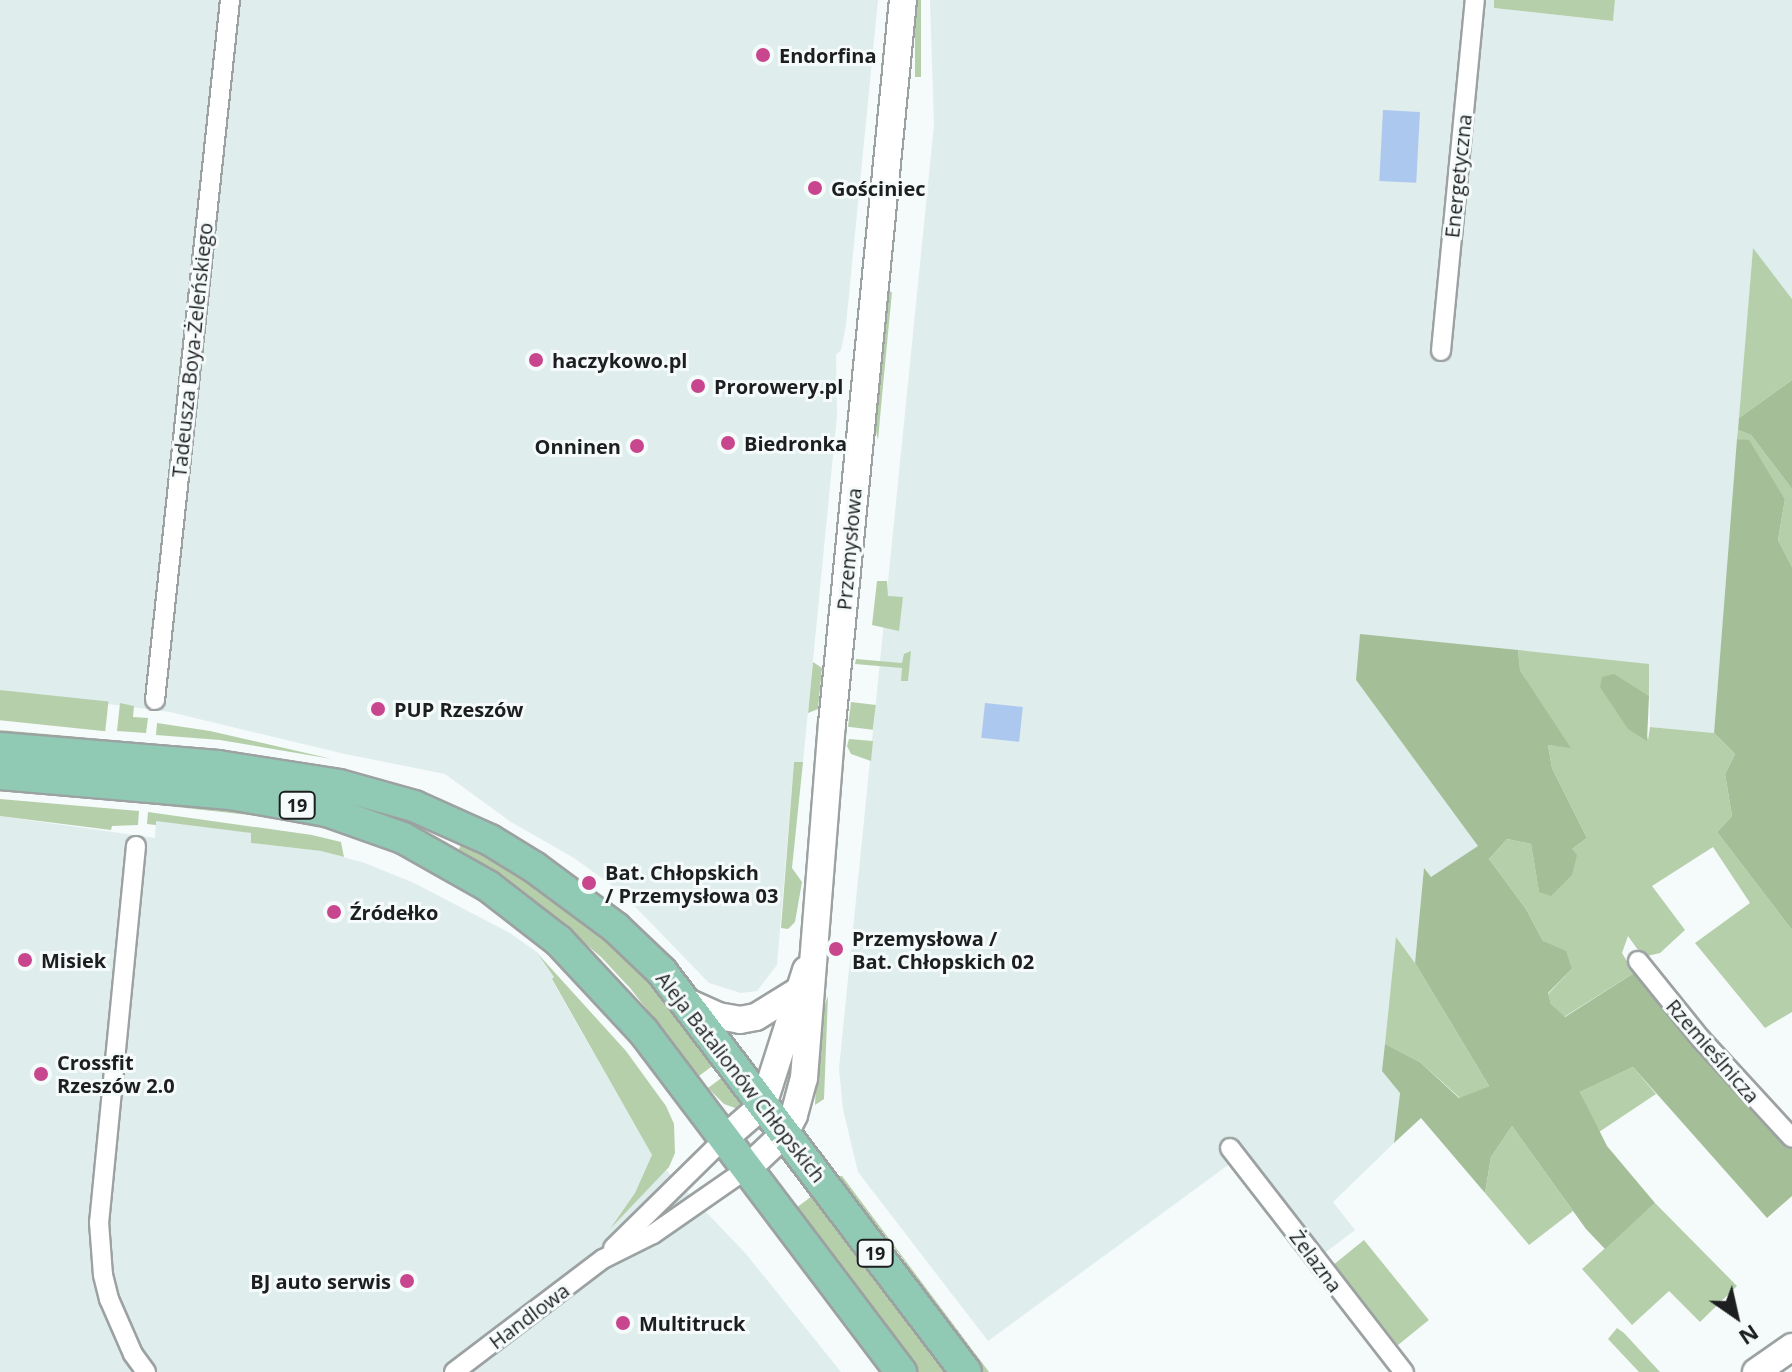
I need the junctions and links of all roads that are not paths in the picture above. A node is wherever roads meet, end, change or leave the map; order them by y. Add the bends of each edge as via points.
1 (230, 0) edge
2 (903, 0) edge
3 (1475, 0) edge
4 (1441, 351) dead end
5 (155, 700) dead end
6 (0, 748) edge
7 (0, 774) edge
8 (136, 846) dead end
9 (812, 956) junction
10 (1638, 961) dead end
11 (798, 991) junction
12 (687, 1002) junction
13 (763, 1105) junction
14 (785, 1133) junction
15 (725, 1138) junction
16 (1792, 1138) edge
17 (1230, 1148) dead end
18 (748, 1168) junction
19 (603, 1259) junction
20 (1792, 1347) edge
21 (146, 1372) edge
22 (454, 1372) edge
23 (901, 1372) edge
24 (966, 1372) edge
25 (1404, 1372) edge
26 (1756, 1372) edge

1 - 5 street, Tadeusza Boya-Żeleńskiego
2 - 9 street, Przemysłowa
3 - 4 street, Energetyczna
6 - 12 main road, Aleja Batalionów Chłopskich / 19 via 262,771 414,806 490,840 563,887 647,957
7 - 15 main road, 19 via 271,800 327,811 403,838 488,886 559,941 643,1031
8 - 21 street via 99,1222 109,1299
9 - 11 street, Przemysłowa
9 - 14 street, Przemysłowa via 804,1078
10 - 16 street, Rzemieślnicza
11 - 12 street via 756,1017 740,1020
11 - 13 street, Przemysłowa
12 - 13 main road, Aleja Batalionów Chłopskich / 19
13 - 14 main road, Aleja Batalionów Chłopskich / 19
13 - 15 street
14 - 18 street
14 - 24 main road, Aleja Batalionów Chłopskich / 19
15 - 18 main road, 19
15 - 19 street, Handlowa
17 - 25 street, Żelazna
18 - 19 street, Handlowa via 653,1234
18 - 23 main road, 19
19 - 22 street, Handlowa
20 - 26 street

